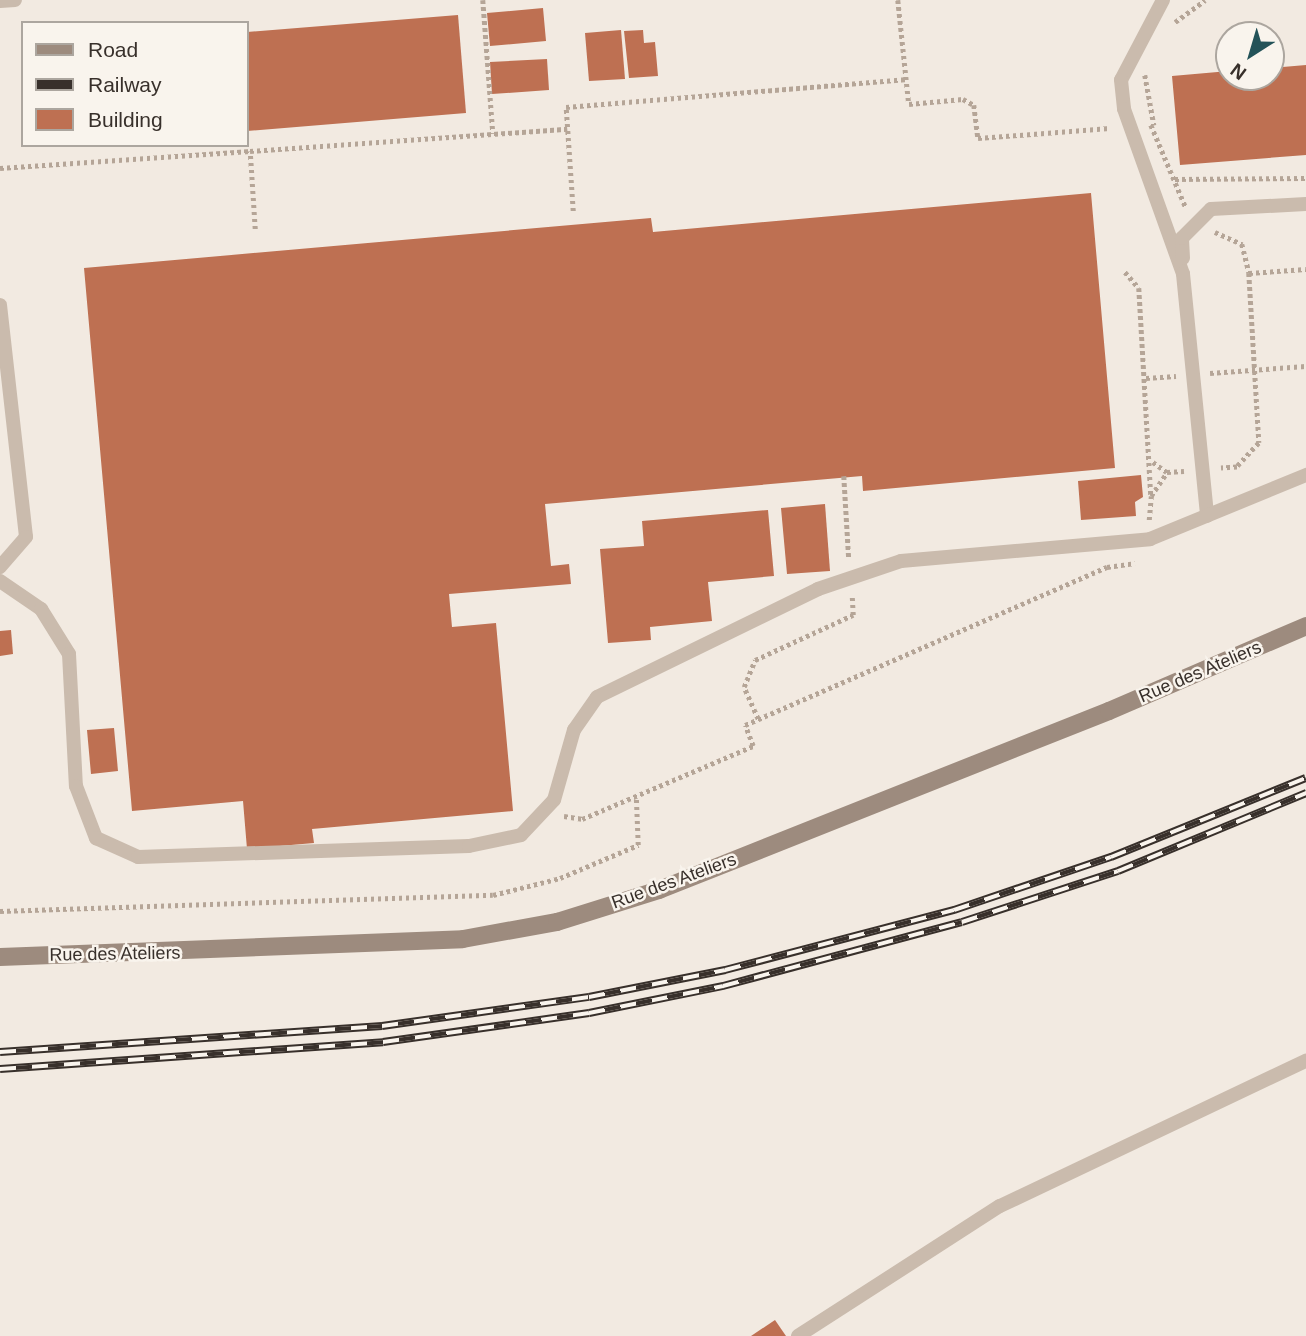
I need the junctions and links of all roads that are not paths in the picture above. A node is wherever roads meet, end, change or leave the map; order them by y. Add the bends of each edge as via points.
1 (15, 0) edge
2 (1163, 0) edge
3 (0, 1) edge
4 (1306, 204) edge
5 (1184, 274) junction
6 (0, 305) edge
7 (1306, 475) edge
8 (1208, 516) junction
9 (0, 567) edge
10 (0, 581) edge
11 (1306, 626) edge
12 (0, 957) edge
13 (1306, 1061) edge
14 (798, 1336) edge

1 - 3 lane
2 - 5 lane via 1121,80 1131,127
4 - 5 lane via 1211,208 1182,238
5 - 8 lane
6 - 9 lane via 26,537
7 - 8 lane
8 - 10 lane via 1150,539 901,561 818,589 597,697 574,730 554,800 521,835 469,846 138,857 96,838 76,786 69,654 41,609
11 - 12 street, Rue des Ateliers via 1109,711 659,890 557,922 463,939
13 - 14 lane via 1000,1206

